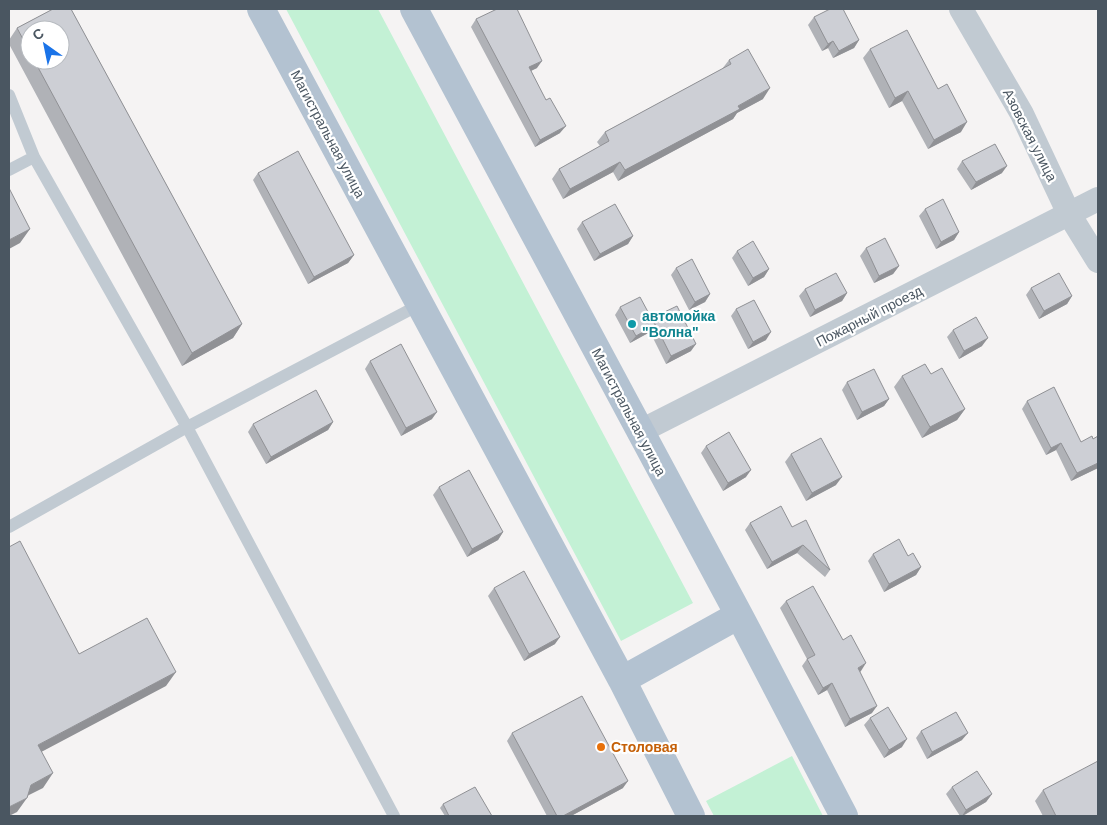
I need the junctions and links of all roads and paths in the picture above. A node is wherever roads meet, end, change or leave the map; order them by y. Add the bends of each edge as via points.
1 (261, 9) edge
2 (414, 9) edge
3 (962, 9) edge
4 (9, 95) edge
5 (34, 157) junction
6 (9, 170) edge
7 (1098, 199) edge
8 (1069, 214) junction
9 (1098, 261) edge
10 (419, 305) junction
11 (187, 427) junction
12 (639, 432) junction
13 (9, 527) edge
14 (739, 615) junction
15 (622, 680) junction
16 (394, 816) edge
17 (691, 816) edge
18 (844, 816) edge

1 - 10 main road, Магистральная улица
2 - 12 main road, Магистральная улица
3 - 8 street, Азовская улица via 1022,114
4 - 5 lane
5 - 6 lane
5 - 11 lane
7 - 8 street, Пожарный проезд
8 - 9 street, Азовская улица
8 - 12 street, Пожарный проезд
10 - 11 lane
10 - 15 main road, Магистральная улица
11 - 13 lane
11 - 16 lane
12 - 14 main road, Магистральная улица
14 - 15 main road
14 - 18 main road, Магистральная улица
15 - 17 main road, Магистральная улица

